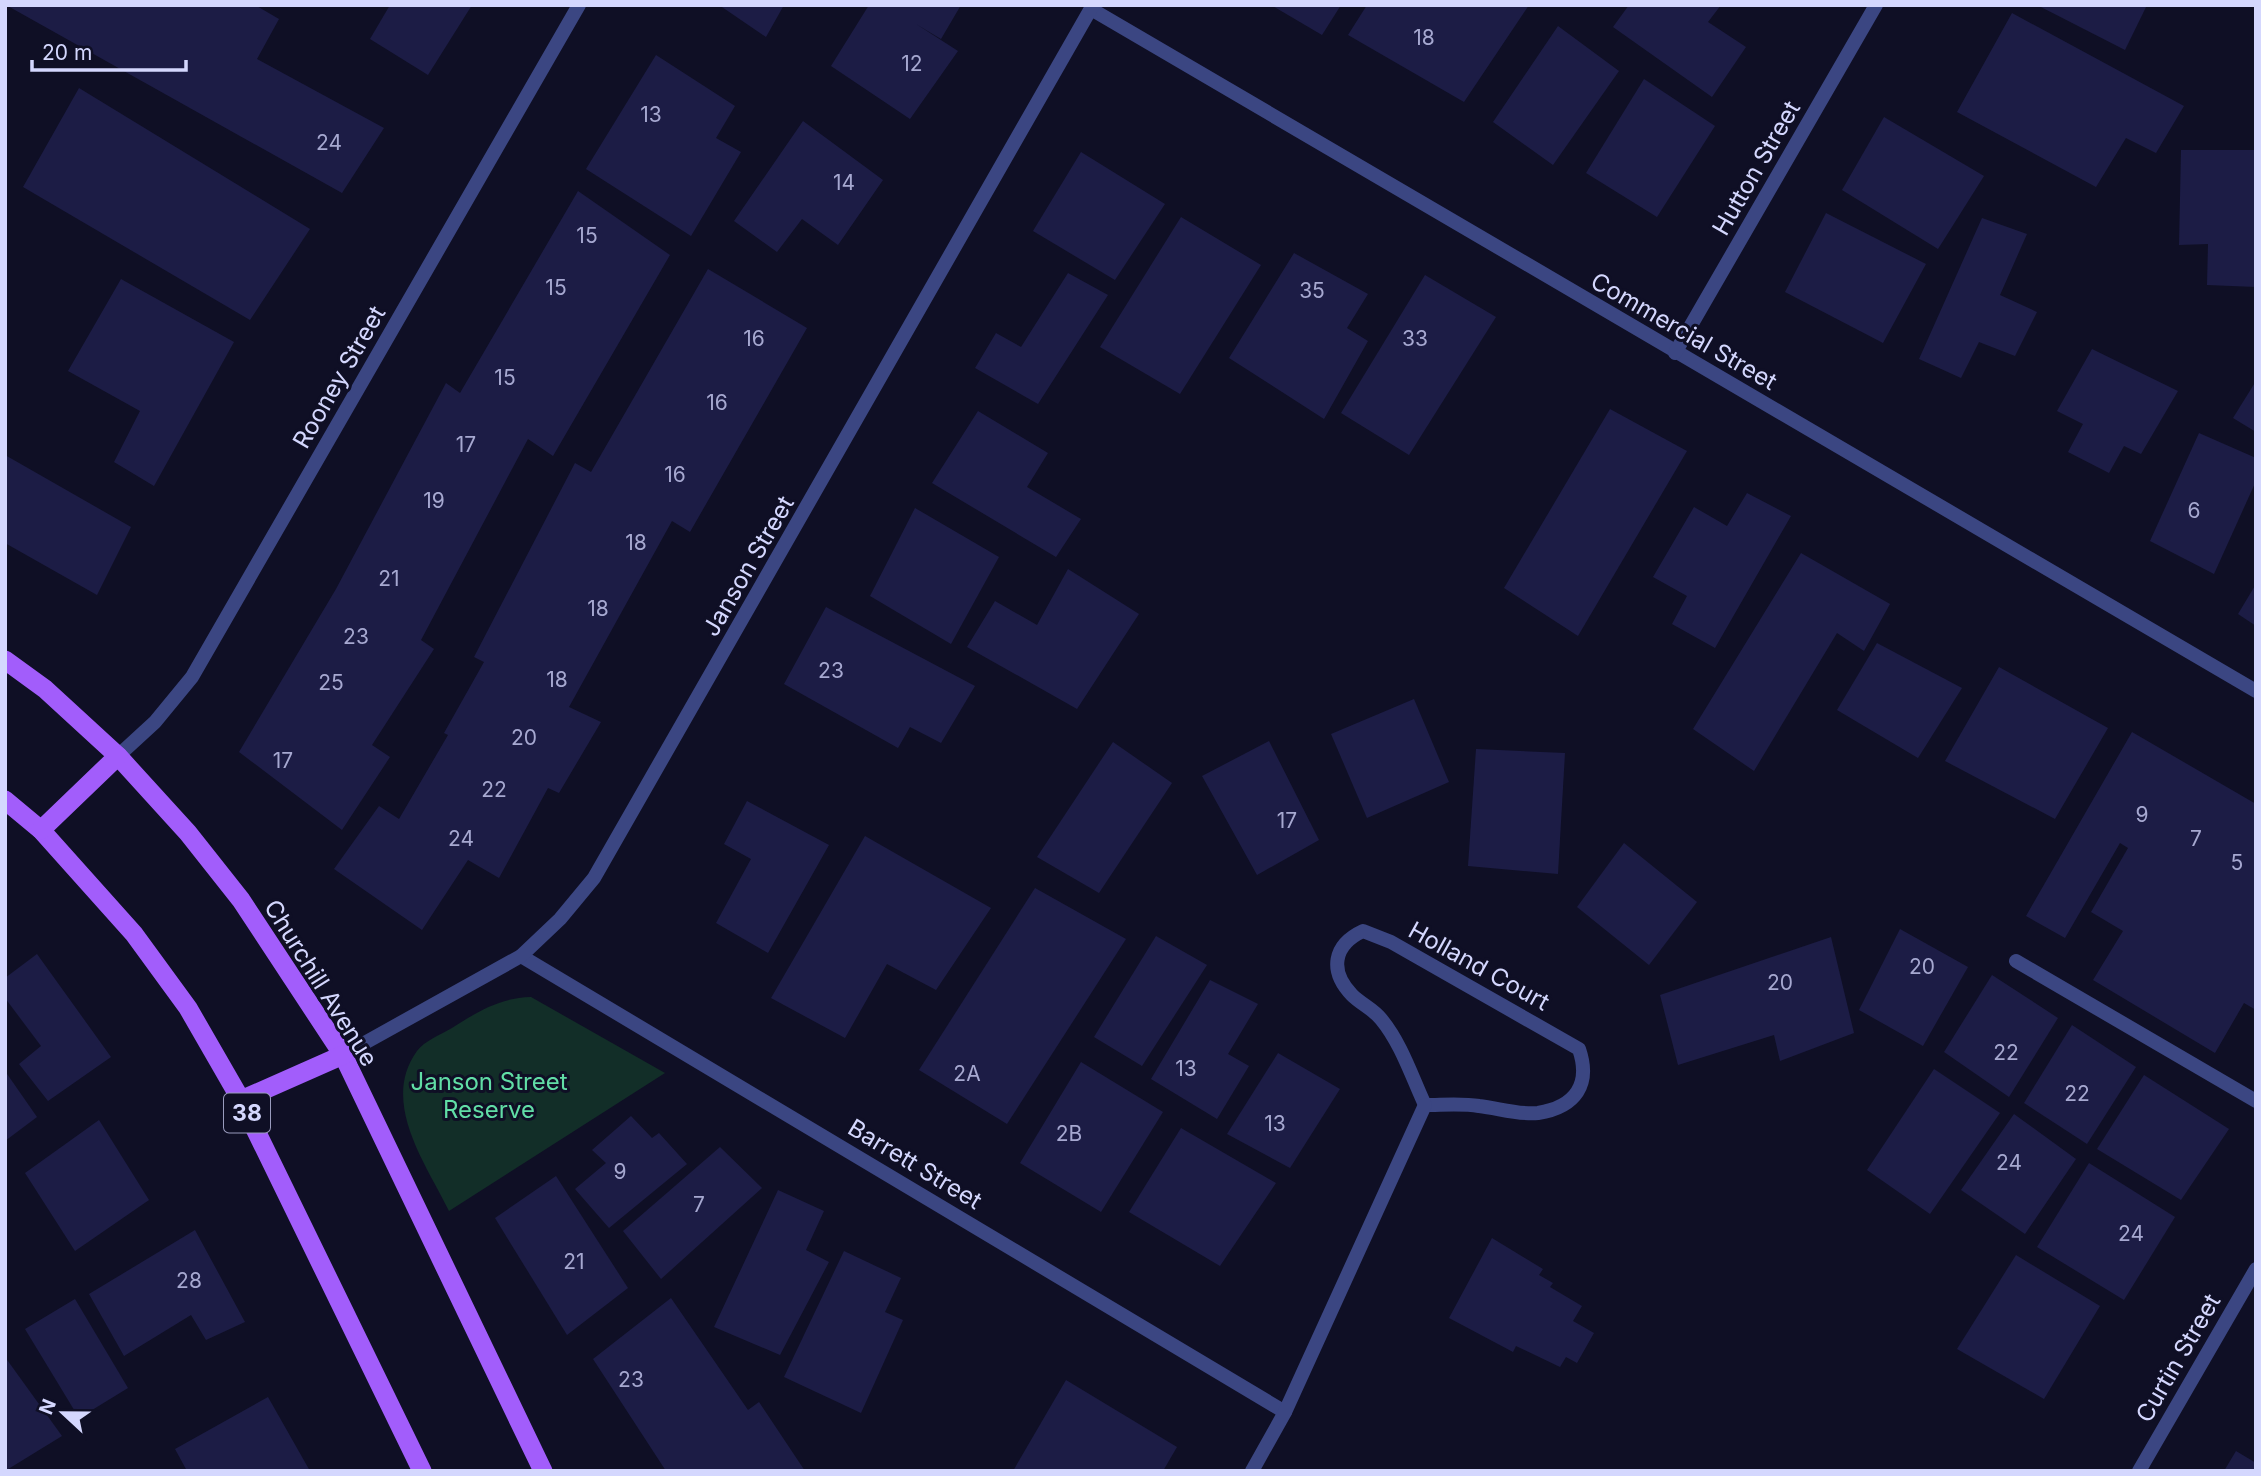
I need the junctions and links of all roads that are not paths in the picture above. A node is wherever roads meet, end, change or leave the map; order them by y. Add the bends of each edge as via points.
1 (579, 5) edge
2 (1876, 5) edge
3 (1092, 7) edge
4 (1675, 353) junction
5 (5, 660) edge
6 (2256, 691) edge
7 (118, 756) junction
8 (5, 800) edge
9 (41, 830) junction
10 (521, 956) junction
11 (2016, 961) dead end
12 (343, 1055) junction
13 (241, 1100) junction
14 (2256, 1101) edge
15 (1425, 1105) junction
16 (2256, 1269) edge
17 (1285, 1412) junction
18 (422, 1471) edge
19 (543, 1471) edge
20 (1252, 1471) edge
21 (2139, 1471) edge

1 - 7 street, Rooney Street via 192,677 155,722
2 - 4 street, Hutton Street
3 - 4 street, Commercial Street
3 - 10 street, Janson Street via 616,844 561,919
4 - 6 street, Commercial Street
5 - 7 main road, Churchill Avenue via 45,689
7 - 9 main road
7 - 12 main road, Churchill Avenue via 188,833 240,900
8 - 9 main road, 38
9 - 13 main road, 38 via 134,934 188,1008
10 - 12 street, Janson Street
10 - 17 street, Barrett Street
11 - 14 street
12 - 13 main road
12 - 19 main road, Churchill Avenue
13 - 18 main road, 38
15 - 15 street, Holland Court via 1381,1018 1352,995 1339,976 1338,951 1346,939 1363,931 1391,942 1579,1049 1586,1067 1582,1088 1570,1101 1539,1113 1476,1105
15 - 17 street
16 - 21 street, Curtin Street
17 - 20 street

